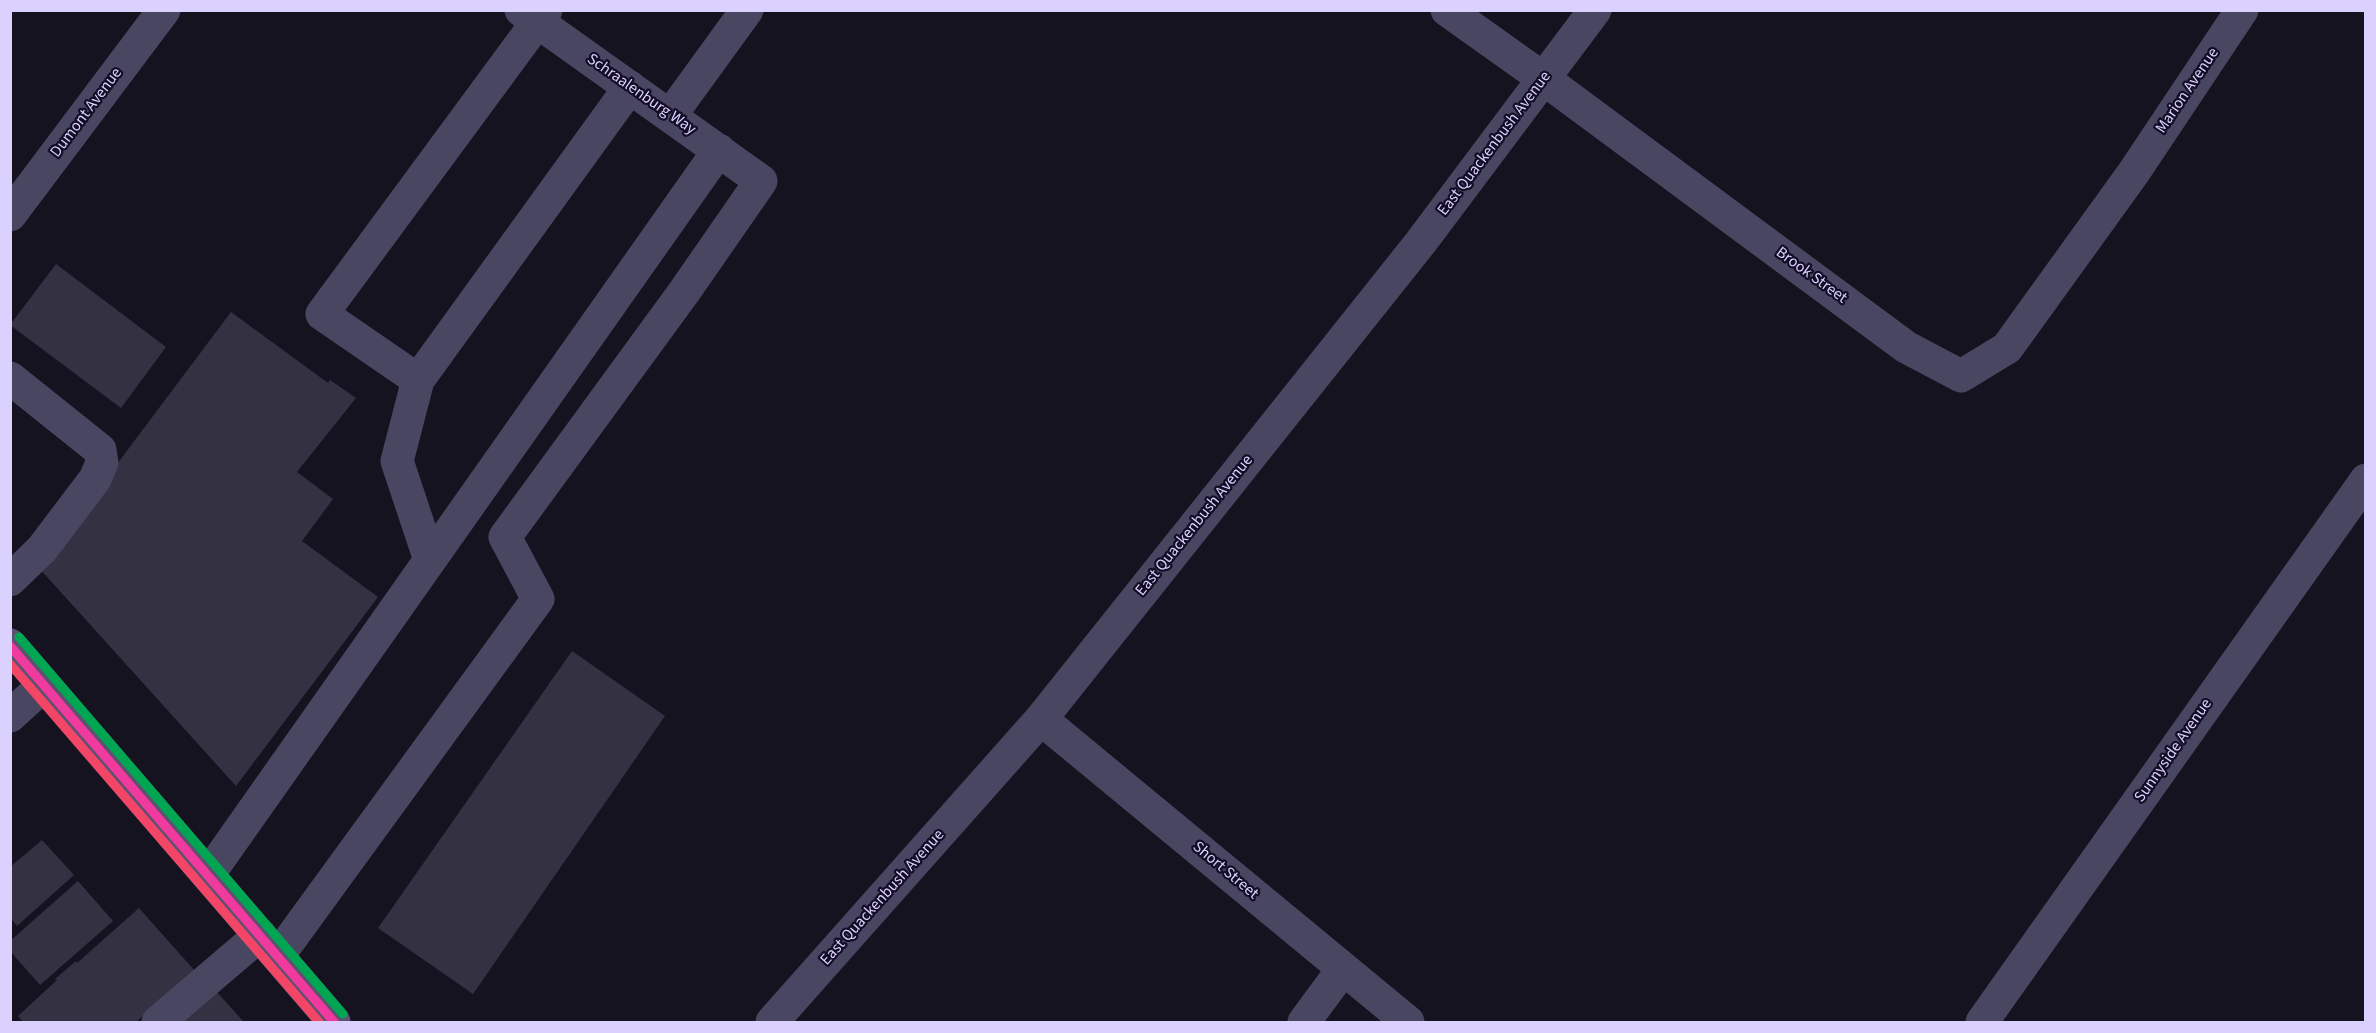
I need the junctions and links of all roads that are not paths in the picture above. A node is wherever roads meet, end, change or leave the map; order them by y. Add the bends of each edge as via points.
1 (747, 10) edge
2 (1447, 10) edge
3 (1595, 10) edge
4 (2242, 10) edge
5 (159, 12) edge
6 (535, 14) edge
7 (1544, 79) junction
8 (630, 87) junction
9 (670, 116) junction
10 (718, 150) junction
11 (2134, 172) joint
12 (10, 215) edge
13 (10, 378) edge
14 (418, 380) junction
15 (2366, 480) edge
16 (430, 560) junction
17 (10, 580) edge
18 (10, 645) edge
19 (44, 685) junction
20 (10, 716) edge
21 (1041, 719) junction
22 (207, 875) junction
23 (269, 945) junction
24 (1343, 969) junction
25 (158, 1023) edge
26 (334, 1023) edge
27 (772, 1023) edge
28 (1304, 1023) edge
29 (1408, 1023) edge
30 (1982, 1023) edge

1 - 9 street
2 - 7 street, Brook Street
3 - 7 street, East Quackenbush Avenue
4 - 11 street, Marion Avenue
5 - 12 street, Dumont Avenue
6 - 8 street, Schraalenburg Way
6 - 14 street via 322,314
7 - 11 street, Brook Street via 1906,346 1961,376 2007,348
7 - 21 street, East Quackenbush Avenue via 1421,242
8 - 9 street, Schraalenburg Way
8 - 14 street
9 - 10 street, Schraalenburg Way
10 - 16 street
10 - 23 street, Schraalenburg Way via 761,181 505,537 538,599
13 - 17 street via 100,450 102,464 42,549
14 - 16 street via 397,461
15 - 30 street, Sunnyside Avenue
16 - 22 street
18 - 19 main road
19 - 20 street
19 - 22 main road
21 - 24 street, Short Street
21 - 27 street, East Quackenbush Avenue
22 - 23 main road
23 - 25 street
23 - 26 main road
24 - 28 street
24 - 29 street, Short Street

